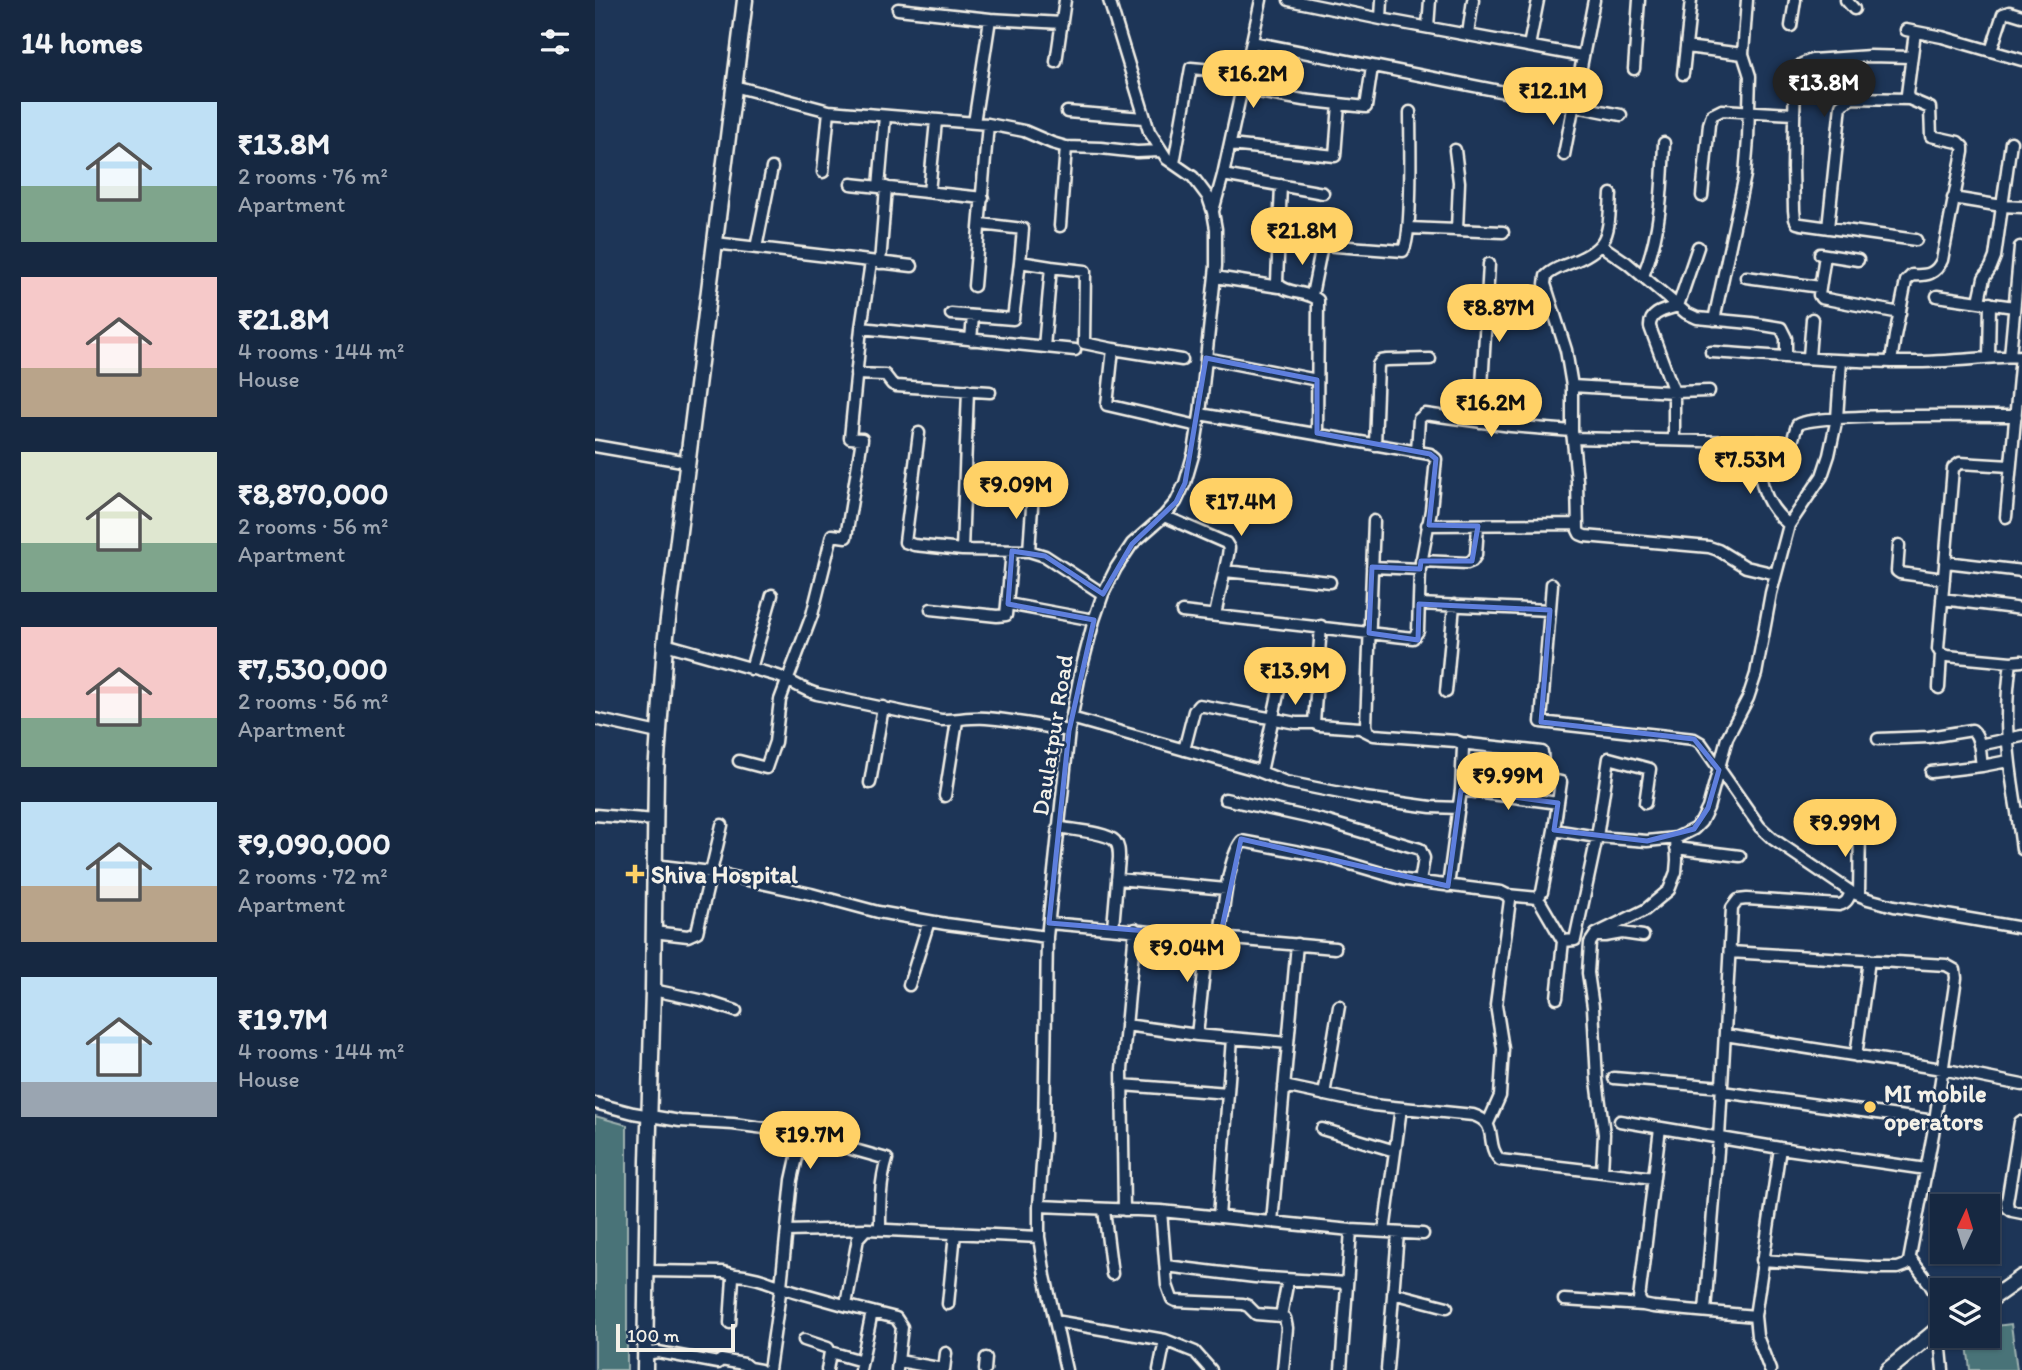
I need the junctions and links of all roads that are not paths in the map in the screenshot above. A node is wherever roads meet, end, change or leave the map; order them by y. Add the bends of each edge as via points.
1 (745, 0) edge
2 (1065, 0) edge
3 (1109, 0) edge
4 (1261, 0) edge
5 (1289, 0) edge
6 (1383, 0) edge
7 (1430, 0) edge
8 (1473, 0) edge
9 (1538, 0) edge
10 (1594, 0) edge
11 (1639, 0) edge
12 (1691, 0) edge
13 (1747, 0) edge
14 (1795, 0) edge
15 (1846, 0) edge
16 (898, 9) dead end
17 (1854, 9) dead end
18 (2022, 16) edge
19 (990, 19) junction
20 (1381, 19) junction
21 (1062, 23) junction
22 (1791, 26) dead end
23 (1428, 27) junction
24 (1468, 34) junction
25 (1252, 43) junction
26 (1529, 46) junction
27 (1686, 47) junction
28 (1991, 51) junction
29 (1743, 54) junction
30 (1582, 56) junction
31 (1911, 57) junction
32 (2022, 60) edge
33 (1056, 62) dead end
34 (1372, 67) junction
35 (1634, 69) dead end
36 (1245, 73) junction
37 (1683, 74) dead end
38 (734, 86) junction
39 (1242, 89) junction
40 (1909, 99) junction
41 (1339, 104) junction
42 (1573, 105) junction
43 (829, 111) junction
44 (1749, 111) junction
45 (1067, 112) dead end
46 (1410, 112) dead end
47 (1794, 114) junction
48 (1621, 115) dead end
49 (885, 116) junction
50 (1144, 118) junction
51 (936, 121) junction
52 (974, 123) junction
53 (988, 124) junction
54 (2011, 142) dead end
55 (1664, 143) dead end
56 (1230, 145) junction
57 (1066, 147) junction
58 (1455, 150) dead end
59 (1160, 151) junction
60 (1564, 155) dead end
61 (1174, 163) junction
62 (772, 168) dead end
63 (823, 172) dead end
64 (1223, 176) junction
65 (851, 184) dead end
66 (1281, 185) junction
67 (883, 187) junction
68 (929, 192) junction
69 (1323, 193) dead end
70 (1611, 194) dead end
71 (1702, 196) dead end
72 (983, 198) junction
73 (1953, 198) junction
74 (2001, 206) junction
75 (2022, 207) edge
76 (1213, 212) junction
77 (981, 224) junction
78 (1060, 226) dead end
79 (1409, 228) junction
80 (1828, 228) junction
81 (1457, 229) junction
82 (1503, 232) dead end
83 (1279, 238) junction
84 (1916, 240) dead end
85 (715, 243) junction
86 (1322, 246) junction
87 (1602, 246) junction
88 (1699, 247) dead end
89 (2020, 247) edge
90 (757, 248) junction
91 (1858, 260) dead end
92 (1020, 262) junction
93 (875, 263) junction
94 (1489, 264) dead end
95 (912, 266) dead end
96 (1051, 267) junction
97 (1643, 276) junction
98 (1215, 277) junction
99 (1746, 277) dead end
100 (974, 286) dead end
101 (1279, 287) junction
102 (1820, 287) junction
103 (1312, 295) junction
104 (1937, 296) dead end
105 (1984, 302) junction
106 (1678, 306) junction
107 (2017, 311) edge
108 (1899, 313) junction
109 (951, 314) dead end
110 (973, 316) junction
111 (1812, 319) dead end
112 (1714, 320) junction
113 (861, 328) junction
114 (971, 340) junction
115 (1044, 347) junction
116 (1113, 349) junction
117 (1075, 350) dead end
118 (1711, 352) dead end
119 (1786, 356) junction
120 (2010, 356) junction
121 (2022, 356) edge
122 (1809, 357) junction
123 (1989, 357) junction
124 (1206, 358) junction
125 (1430, 359) dead end
126 (1182, 360) dead end
127 (1841, 361) junction
128 (1891, 362) junction
129 (856, 374) junction
130 (1317, 380) junction
131 (1572, 386) junction
132 (968, 390) junction
133 (1674, 391) junction
134 (1709, 391) dead end
135 (990, 392) dead end
136 (1200, 414) junction
137 (2016, 416) junction
138 (1837, 418) junction
139 (1480, 422) junction
140 (1198, 426) junction
141 (919, 433) dead end
142 (1317, 433) junction
143 (1572, 434) junction
144 (1674, 440) junction
145 (1756, 444) junction
146 (1375, 445) junction
147 (595, 446) edge
148 (1417, 452) junction
149 (688, 462) junction
150 (2010, 466) junction
151 (1033, 493) dead end
152 (1164, 516) junction
153 (2006, 517) dead end
154 (1374, 521) dead end
155 (1577, 524) junction
156 (1427, 525) junction
157 (1790, 525) junction
158 (1478, 526) junction
159 (1899, 545) dead end
160 (962, 550) junction
161 (1012, 551) junction
162 (1029, 551) junction
163 (1946, 562) junction
164 (1421, 565) junction
165 (1372, 567) junction
166 (1225, 570) junction
167 (2022, 570) edge
168 (1776, 574) junction
169 (1944, 579) junction
170 (1330, 582) dead end
171 (1552, 584) dead end
172 (1103, 594) junction
173 (772, 595) dead end
174 (1942, 599) junction
175 (1008, 604) junction
176 (1419, 604) junction
177 (1454, 605) junction
178 (931, 609) dead end
179 (2022, 609) edge
180 (1550, 610) junction
181 (1182, 612) dead end
182 (1215, 615) junction
183 (1094, 620) junction
184 (1321, 626) junction
185 (1369, 633) junction
186 (665, 644) junction
187 (1941, 654) junction
188 (2017, 662) edge
189 (1283, 667) dead end
190 (751, 668) junction
191 (787, 679) junction
192 (1939, 688) dead end
193 (1446, 692) dead end
194 (883, 707) junction
195 (1273, 717) junction
196 (1071, 718) junction
197 (595, 719) edge
198 (957, 720) junction
199 (1314, 723) junction
200 (1069, 731) junction
201 (1368, 732) junction
202 (659, 733) junction
203 (2022, 736) edge
204 (2007, 738) junction
205 (1878, 739) dead end
206 (1460, 743) junction
207 (1979, 745) junction
208 (1184, 750) junction
209 (739, 761) dead end
210 (2008, 761) junction
211 (1982, 766) junction
212 (1719, 770) junction
213 (1261, 772) junction
214 (1931, 772) dead end
215 (870, 783) dead end
216 (1461, 790) junction
217 (945, 796) dead end
218 (1226, 799) dead end
219 (1558, 803) junction
220 (1645, 803) dead end
221 (1459, 808) junction
222 (2019, 813) edge
223 (595, 815) edge
224 (656, 820) junction
225 (1860, 824) dead end
226 (722, 825) dead end
227 (1058, 827) junction
228 (1554, 830) junction
229 (1597, 837) junction
230 (1676, 843) junction
231 (2022, 849) edge
232 (1740, 856) dead end
233 (654, 865) junction
234 (711, 872) junction
235 (1117, 879) junction
236 (1420, 882) junction
237 (1448, 886) junction
238 (1226, 889) junction
239 (1855, 893) junction
240 (1507, 895) junction
241 (1538, 898) junction
242 (929, 921) junction
243 (1049, 923) junction
244 (1113, 927) junction
245 (2022, 928) edge
246 (1135, 929) junction
247 (653, 932) junction
248 (1208, 936) junction
249 (1594, 936) junction
250 (1643, 936) dead end
251 (1047, 937) junction
252 (1220, 937) junction
253 (1563, 941) junction
254 (1297, 944) junction
255 (1335, 948) dead end
256 (1730, 952) junction
257 (1869, 960) junction
258 (909, 985) dead end
259 (653, 990) junction
260 (1557, 998) dead end
261 (1339, 1006) dead end
262 (736, 1012) dead end
263 (1126, 1025) junction
264 (1197, 1035) junction
265 (1725, 1035) junction
266 (1232, 1038) junction
267 (1287, 1043) junction
268 (1856, 1056) junction
269 (1942, 1069) junction
270 (1614, 1078) dead end
271 (2022, 1084) edge
272 (1122, 1085) junction
273 (1284, 1086) junction
274 (1722, 1089) junction
275 (1228, 1093) junction
276 (1324, 1094) junction
277 (595, 1103) edge
278 (1401, 1108) junction
279 (649, 1115) junction
280 (1620, 1121) dead end
281 (1935, 1121) junction
282 (1488, 1122) junction
283 (2020, 1122) dead end
284 (1660, 1128) junction
285 (1322, 1129) dead end
286 (802, 1135) junction
287 (1719, 1138) junction
288 (1780, 1148) junction
289 (1395, 1152) junction
290 (1926, 1169) junction
291 (1602, 1171) junction
292 (1654, 1178) junction
293 (1039, 1206) junction
294 (1104, 1210) junction
295 (1123, 1210) junction
296 (1161, 1211) junction
297 (2022, 1213) edge
298 (1219, 1217) junction
299 (1272, 1222) junction
300 (866, 1229) junction
301 (880, 1229) junction
302 (1351, 1230) junction
303 (786, 1231) junction
304 (1384, 1232) junction
305 (955, 1233) junction
306 (1398, 1233) junction
307 (1423, 1234) dead end
308 (1039, 1237) junction
309 (1910, 1258) junction
310 (1762, 1260) junction
311 (1166, 1266) junction
312 (2022, 1268) edge
313 (646, 1271) junction
314 (736, 1275) junction
315 (1112, 1275) dead end
316 (2022, 1277) edge
317 (1288, 1280) junction
318 (1347, 1283) junction
319 (2000, 1283) edge
320 (1930, 1285) edge
321 (781, 1286) junction
322 (1393, 1293) junction
323 (2000, 1293) edge
324 (1564, 1300) dead end
325 (949, 1304) dead end
326 (846, 1305) junction
327 (1643, 1305) junction
328 (1447, 1307) dead end
329 (1705, 1311) junction
330 (872, 1312) junction
331 (1281, 1316) junction
332 (1755, 1316) junction
333 (1055, 1321) junction
334 (730, 1323) dead end
335 (1930, 1339) edge
336 (804, 1340) dead end
337 (1165, 1340) junction
338 (1930, 1341) edge
339 (1942, 1348) edge
340 (830, 1352) junction
341 (946, 1353) dead end
342 (646, 1354) junction
343 (986, 1358) dead end
344 (861, 1366) edge
345 (898, 1366) edge
346 (645, 1370) edge
347 (760, 1370) edge
348 (769, 1370) edge
349 (827, 1370) edge
350 (944, 1370) edge
351 (985, 1370) edge
352 (1066, 1370) edge
353 (1159, 1370) edge
354 (1211, 1370) edge
355 (1283, 1370) edge
356 (1341, 1370) edge
357 (1387, 1370) edge
358 (1770, 1370) edge
359 (1888, 1370) edge
360 (1899, 1370) edge
361 (1943, 1370) edge

1 - 38 highway
2 - 21 street
3 - 50 street, Daulatpur Road
4 - 25 street
5 - 20 street
6 - 20 street
7 - 23 street
8 - 24 street
9 - 26 street
10 - 30 street
11 - 35 street
12 - 27 street
13 - 29 street
14 - 22 street
15 - 17 street
16 - 19 street
18 - 28 street via 2003,14
19 - 21 street
19 - 52 street
20 - 23 street
21 - 33 street
23 - 24 street
24 - 26 street
25 - 34 street
25 - 36 street
26 - 30 street
27 - 29 street
27 - 37 street
28 - 31 street via 1910,31
28 - 32 street
29 - 44 street via 1750,76
30 - 42 street
31 - 40 street
31 - 47 street via 1870,56 1802,64 1795,76
34 - 41 street via 1366,107
34 - 42 street
36 - 39 street
36 - 61 street via 1191,68
38 - 43 street
38 - 85 highway
39 - 41 street
39 - 56 street
40 - 73 street via 1930,108 1931,136 1963,147
40 - 80 street via 1852,98 1841,105
41 - 56 street via 1335,156
42 - 48 street
42 - 60 street
43 - 49 street
43 - 63 street
44 - 47 street
44 - 71 street via 1723,110 1712,115
44 - 112 street via 1745,175
45 - 50 street
46 - 79 street
47 - 80 street via 1795,219
49 - 51 street
49 - 67 street
50 - 59 street, Daulatpur Road
51 - 52 street
51 - 68 street
52 - 53 street
53 - 57 street
53 - 72 street
54 - 74 street
55 - 97 street via 1657,233
56 - 64 street
57 - 59 street
57 - 78 street
58 - 81 street
59 - 61 street, Daulatpur Road
61 - 76 street, Daulatpur Road via 1202,187
62 - 90 street
64 - 66 street
64 - 76 street
65 - 67 street
66 - 69 street
66 - 83 street
67 - 68 street
67 - 93 street
68 - 72 street
70 - 87 street
72 - 77 street
73 - 74 street
73 - 108 street via 1939,266 1930,274 1908,277
74 - 75 street
74 - 105 street via 1995,257 1984,278
76 - 98 street, Daulatpur Road
77 - 92 street via 1023,229
77 - 100 street
79 - 81 street
79 - 86 street via 1403,251
80 - 84 street
81 - 82 street
83 - 86 street
83 - 101 street
85 - 90 street
85 - 149 highway
86 - 103 street
87 - 97 street
87 - 131 street via 1546,276
88 - 106 street
89 - 107 street
90 - 93 street
91 - 102 street via 1823,255
92 - 96 street
92 - 110 street via 1013,319
93 - 95 street
93 - 113 street
94 - 139 street
96 - 115 street
96 - 116 street via 1085,271 1084,343
97 - 106 street
98 - 101 street
98 - 124 street, Daulatpur Road
99 - 102 street
101 - 103 street
102 - 108 street via 1821,298
103 - 130 street via 1318,300
104 - 105 street
105 - 107 street
105 - 123 street
106 - 112 street via 1697,318
106 - 133 street via 1650,321
107 - 120 street
108 - 128 street
109 - 110 street
110 - 114 street
111 - 122 street
112 - 119 street via 1781,328
113 - 114 street
113 - 129 street
114 - 115 street
115 - 117 street
116 - 126 street
116 - 140 street via 1107,405
118 - 119 street
119 - 122 street
120 - 121 street
120 - 123 street
121 - 137 street
122 - 127 street
123 - 128 street
124 - 130 street
124 - 136 street, Daulatpur Road
125 - 146 street via 1387,360 1378,365
127 - 128 street
127 - 138 street
129 - 132 street via 885,375 896,386
129 - 191 street via 851,438 862,439 846,537 832,535 812,615
130 - 142 street
131 - 133 street
131 - 143 street
132 - 135 street
132 - 160 street
133 - 134 street
133 - 144 street
136 - 140 street, Daulatpur Road
136 - 142 street
137 - 138 street
137 - 150 street
138 - 145 street via 1801,422 1792,442
138 - 157 street via 1822,476
139 - 143 street
139 - 148 street via 1421,416
140 - 152 street, Daulatpur Road via 1185,483
141 - 160 street via 905,542
142 - 146 street
143 - 144 street
143 - 155 street
144 - 145 street
145 - 157 street via 1767,498 1774,512
146 - 148 street
147 - 149 street
148 - 156 street via 1436,459
149 - 186 highway
150 - 153 street
150 - 163 street via 1960,463 1953,468
151 - 162 street
152 - 166 street via 1226,543
152 - 172 street, Daulatpur Road via 1132,544
154 - 165 street
155 - 158 street
155 - 168 street via 1585,536 1709,547 1746,567
156 - 158 street
156 - 164 street
157 - 168 street
158 - 164 street via 1475,559
159 - 169 street via 1897,571
160 - 161 street
161 - 162 street
161 - 175 street
162 - 172 street via 1045,556
163 - 167 street
163 - 169 street
164 - 165 street
164 - 176 street
165 - 185 street
166 - 170 street
166 - 182 street
168 - 212 street via 1756,674 1727,738
169 - 174 street
171 - 180 street
172 - 183 street, Daulatpur Road
173 - 190 street
174 - 179 street
174 - 187 street
175 - 178 street via 1004,617
175 - 183 street
176 - 177 street
176 - 185 street via 1418,631 1413,638
177 - 180 street
177 - 193 street
180 - 212 street via 1541,722 1695,739
181 - 182 street
182 - 184 street
183 - 196 street, Daulatpur Road
184 - 185 street
184 - 199 street
185 - 201 street
186 - 190 street
186 - 202 highway
187 - 188 street
187 - 192 street
188 - 204 street via 2006,706
189 - 195 street
190 - 191 street
191 - 194 street via 805,691
191 - 209 street via 766,768
194 - 198 street
194 - 215 street
195 - 199 street
195 - 208 street via 1199,705
195 - 213 street
196 - 200 street, Daulatpur Road
196 - 208 street
197 - 202 street
198 - 200 street via 999,719
198 - 217 street
199 - 201 street
200 - 227 street, Daulatpur Road
201 - 206 street
202 - 224 highway
203 - 204 street
204 - 207 street
204 - 210 street
205 - 207 street via 1972,730
206 - 216 street
206 - 219 street via 1542,752 1544,778 1562,782
207 - 211 street
208 - 213 street
210 - 211 street
210 - 222 street
211 - 214 street
212 - 230 street via 1701,822
212 - 239 street via 1773,839
213 - 221 street via 1286,782 1365,798
216 - 219 street
216 - 221 street
218 - 236 street via 1420,849 1424,858
219 - 228 street
220 - 229 street via 1650,769 1609,758
221 - 237 street
222 - 231 street
223 - 224 street
224 - 233 highway
225 - 239 street
226 - 234 street
227 - 235 street via 1112,839 1119,847
227 - 243 street, Daulatpur Road
228 - 229 street
228 - 241 street
229 - 230 street
229 - 253 street via 1575,940
230 - 232 street
230 - 249 street via 1676,872 1669,890 1644,910
233 - 234 street
233 - 247 highway
234 - 242 street
234 - 247 street via 697,932 688,936
235 - 238 street
235 - 244 street
236 - 237 street
236 - 238 street via 1242,841
237 - 240 street
238 - 252 street
239 - 245 street via 1894,906
239 - 256 street via 1839,905 1738,900 1732,908
240 - 241 street
240 - 282 street via 1496,1005 1503,1049 1500,1096
241 - 253 street
242 - 251 street
242 - 258 street
243 - 244 street
243 - 251 street, Daulatpur Road
244 - 246 street
246 - 248 street
246 - 263 street
247 - 259 highway
248 - 252 street
248 - 264 street
249 - 250 street
249 - 291 street via 1588,974 1604,1134
251 - 293 street, Daulatpur Road
252 - 254 street
253 - 260 street
254 - 255 street
254 - 267 street
256 - 257 street
256 - 265 street
257 - 268 street
257 - 269 street via 1946,965 1955,970
259 - 262 street
259 - 279 highway
261 - 276 street
263 - 264 street
263 - 272 street
264 - 266 street
265 - 268 street
265 - 274 street
266 - 267 street
266 - 275 street
267 - 273 street
268 - 269 street
269 - 271 street
269 - 281 street
270 - 274 street
272 - 275 street
272 - 295 street
273 - 276 street
273 - 299 street
274 - 281 street
274 - 287 street
275 - 298 street
276 - 278 street
277 - 279 street
278 - 282 street via 1473,1115
278 - 289 street
279 - 286 street
279 - 313 highway
280 - 284 street
281 - 290 street
282 - 291 street via 1500,1160
283 - 297 street via 2007,1202 2008,1208
284 - 287 street
284 - 292 street
285 - 289 street
286 - 301 street via 887,1158
286 - 303 street
287 - 288 street
287 - 329 street
288 - 290 street
288 - 310 street
289 - 304 street
290 - 309 street
291 - 292 street
292 - 327 street via 1639,1292
293 - 294 street
293 - 308 street, Daulatpur Road
294 - 295 street
294 - 315 street
295 - 296 street
296 - 298 street
296 - 311 street
298 - 299 street
299 - 302 street
300 - 301 street
300 - 303 street
300 - 326 street via 858,1238
301 - 305 street
302 - 304 street
302 - 318 street
303 - 321 street
304 - 306 street
305 - 308 street
305 - 325 street
306 - 307 street
306 - 322 street
308 - 333 street, Daulatpur Road
309 - 310 street via 1898,1268
309 - 320 street
310 - 332 street
311 - 317 street
311 - 331 street via 1170,1295 1176,1301 1243,1304 1256,1314
312 - 319 highway
313 - 314 street
313 - 342 highway
314 - 321 street
314 - 334 street
316 - 323 highway
317 - 318 street
317 - 331 street
318 - 356 street
321 - 326 street
321 - 348 street
322 - 328 street
322 - 357 street
324 - 327 street
326 - 330 street
327 - 329 street
329 - 332 street
330 - 344 street
330 - 345 street via 900,1321
331 - 355 street via 1287,1323
332 - 358 street
333 - 337 street
333 - 352 street, Daulatpur Road
335 - 359 highway
336 - 340 street
337 - 353 street
337 - 354 street via 1195,1352
338 - 360 highway
339 - 361 street
340 - 344 street
340 - 349 street
341 - 350 street
342 - 346 highway
342 - 347 street via 721,1360
343 - 351 street
345 - 350 street

